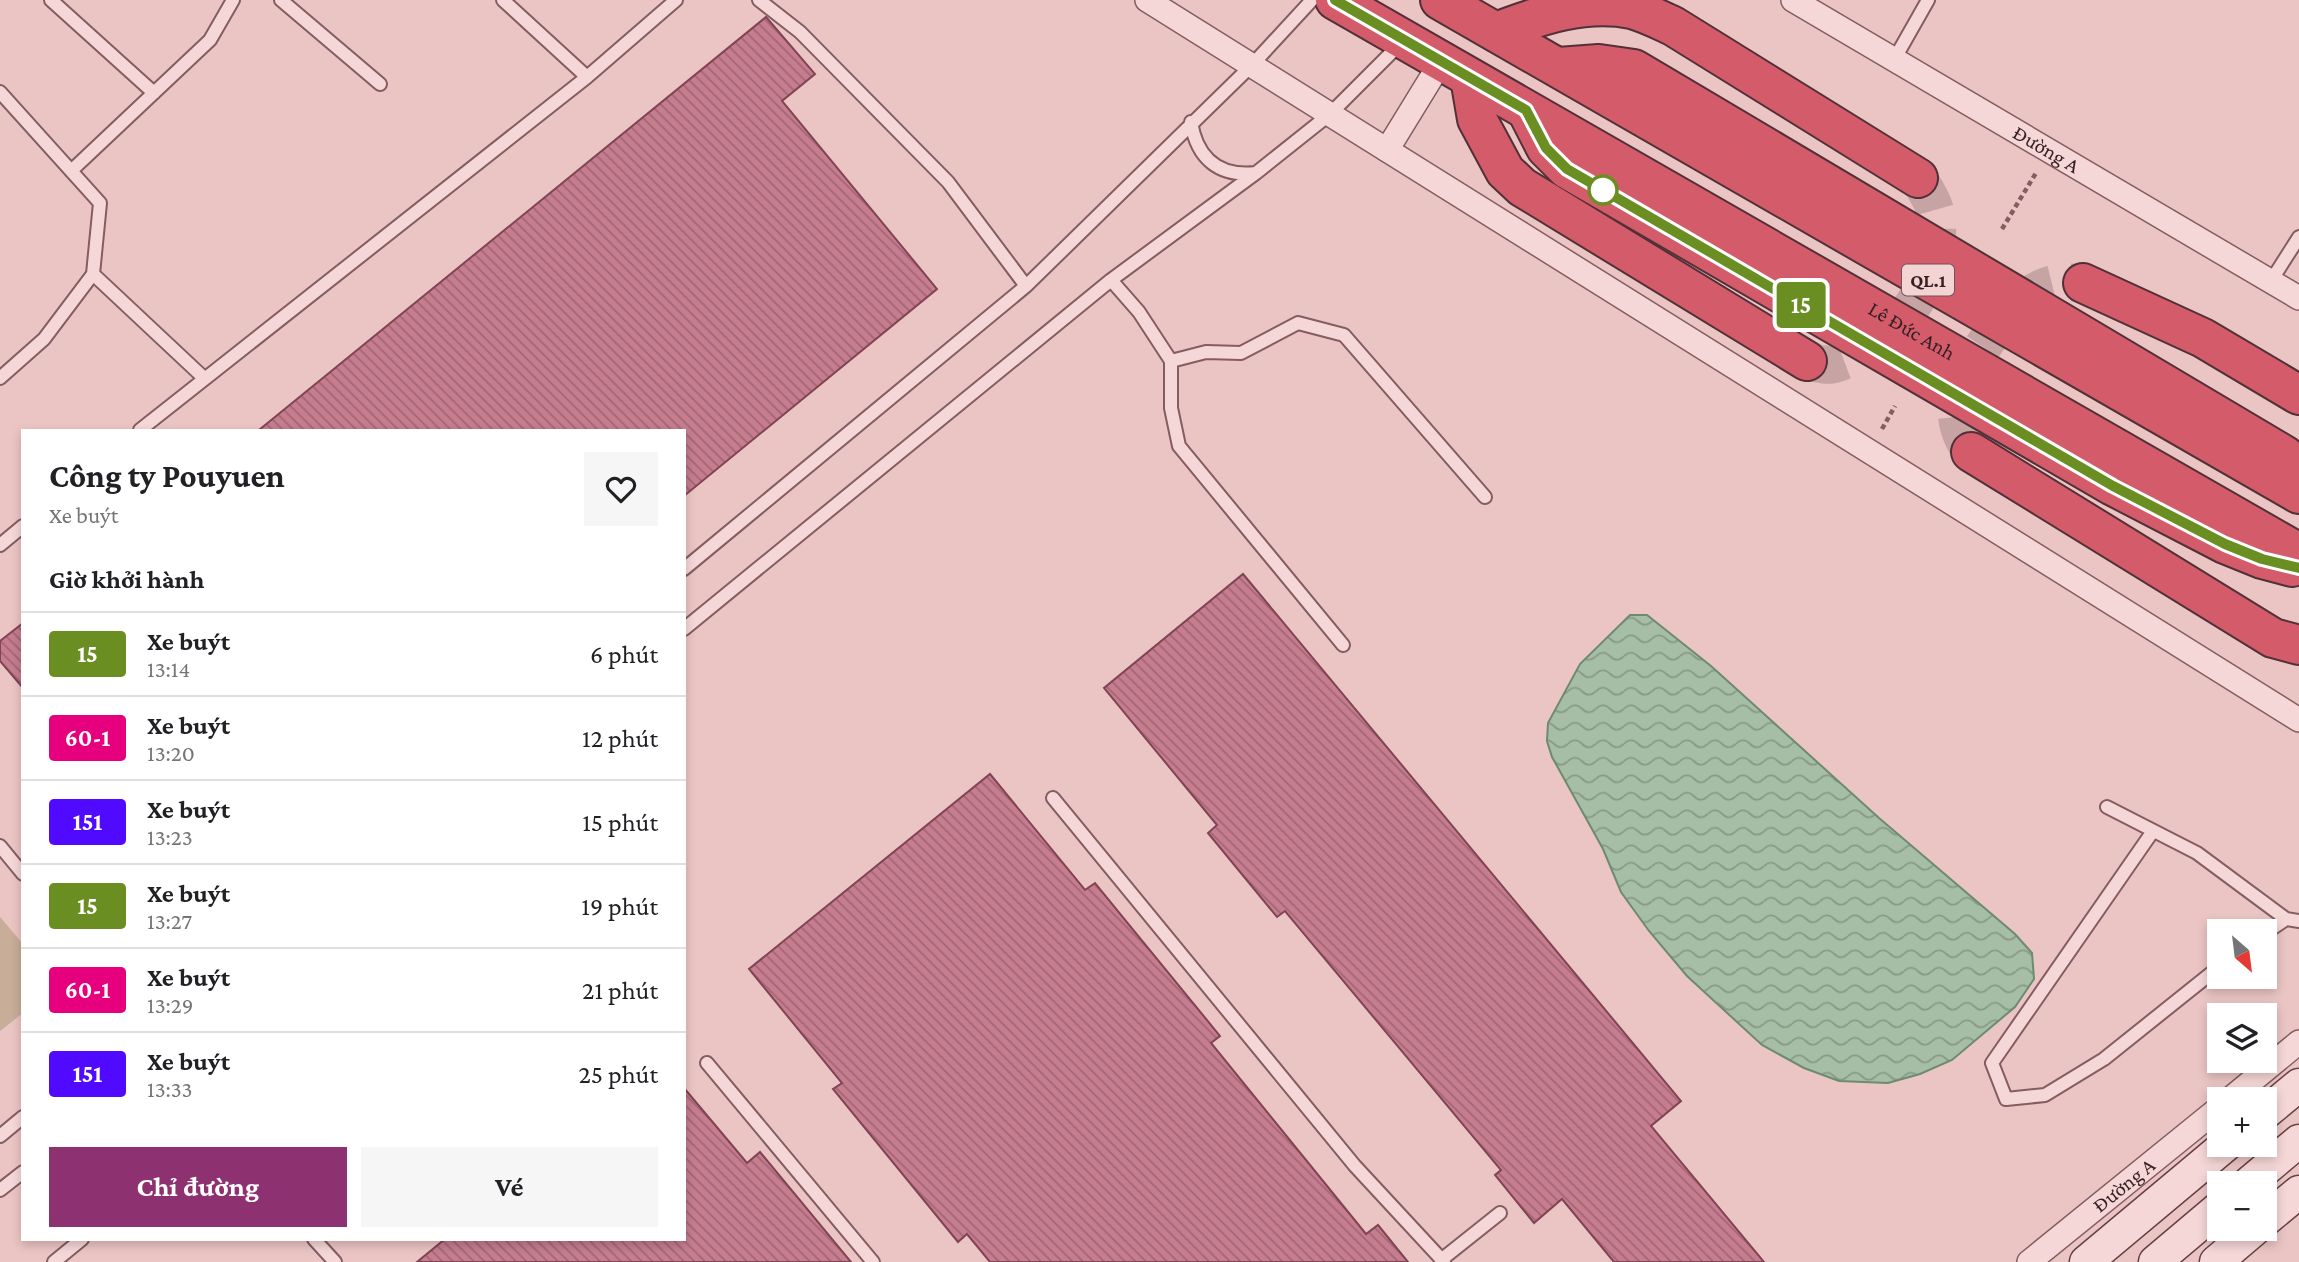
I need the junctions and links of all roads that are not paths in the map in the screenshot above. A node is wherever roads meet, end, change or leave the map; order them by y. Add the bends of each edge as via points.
1 (51, 0) edge
2 (233, 0) edge
3 (281, 0) edge
4 (503, 0) edge
5 (676, 0) edge
6 (759, 0) edge
7 (783, 0) edge
8 (1147, 0) edge
9 (1312, 0) edge
10 (1335, 0) edge
11 (1793, 0) edge
12 (1927, 0) edge
13 (774, 11) junction
14 (1472, 12) edge
15 (1404, 40) junction
16 (1894, 60) junction
17 (1252, 65) junction
18 (1558, 67) junction
19 (1456, 70) junction
20 (587, 77) junction
21 (380, 84) dead end
22 (0, 92) edge
23 (154, 93) junction
24 (1526, 110) junction
25 (1330, 114) junction
26 (1191, 122) junction
27 (1387, 150) junction
28 (71, 171) junction
29 (1256, 173) junction
30 (1918, 178) tunnel mouth
31 (2299, 237) edge
32 (93, 274) junction
33 (1111, 280) junction
34 (2271, 281) junction
35 (2083, 283) tunnel mouth
36 (1026, 286) junction
37 (2299, 298) edge
38 (1171, 361) junction
39 (1807, 361) tunnel mouth
40 (0, 377) edge
41 (204, 378) junction
42 (2299, 396) edge
43 (141, 429) edge
44 (1971, 452) tunnel mouth
45 (2299, 467) edge
46 (2299, 494) edge
47 (1485, 498) dead end
48 (21, 528) edge
49 (0, 545) edge
50 (2299, 553) edge
51 (686, 567) edge
52 (2299, 568) edge
53 (686, 627) edge
54 (1343, 645) dead end
55 (2299, 645) edge
56 (2299, 720) edge
57 (1053, 798) dead end
58 (2106, 807) dead end
59 (2153, 831) junction
60 (0, 846) edge
61 (21, 872) edge
62 (2292, 920) edge
63 (2207, 977) edge
64 (2299, 1042) edge
65 (707, 1063) dead end
66 (2299, 1085) edge
67 (2245, 1087) edge
68 (2277, 1103) edge
69 (2207, 1118) edge
70 (21, 1119) edge
71 (0, 1136) edge
72 (2299, 1141) edge
73 (2211, 1157) edge
74 (2263, 1171) edge
75 (21, 1174) edge
76 (0, 1190) edge
77 (2299, 1192) edge
78 (2277, 1210) edge
79 (1500, 1213) dead end
80 (2207, 1218) edge
81 (80, 1241) edge
82 (316, 1241) edge
83 (2241, 1241) edge
84 (1443, 1261) edge
85 (54, 1262) edge
86 (335, 1262) edge
87 (873, 1262) edge
88 (2029, 1262) edge
89 (2086, 1262) edge
90 (2155, 1262) edge
91 (2216, 1262) edge

1 - 23 lane
2 - 23 lane via 210,40
3 - 21 lane
4 - 20 lane
5 - 20 lane
6 - 13 lane
7 - 13 lane
8 - 17 street
9 - 17 lane
10 - 15 highway, Lê Đức Anh / QL.1
11 - 16 street, Đường A
12 - 16 lane
13 - 36 lane via 948,182
14 - 18 highway, QL.1
14 - 30 highway via 1556,10 1590,4 1632,9 1673,26
15 - 19 highway, Lê Đức Anh / QL.1
15 - 25 lane
16 - 34 street, Đường A
17 - 25 street
17 - 26 lane
18 - 45 highway, QL.1 via 1599,64 1634,69 2143,369
18 - 46 highway, QL.1
19 - 24 highway, Lê Đức Anh / QL.1
19 - 27 street
19 - 39 highway via 1504,171 1522,187
20 - 41 lane
22 - 28 lane
23 - 28 lane
24 - 50 highway, Lê Đức Anh / QL.1
24 - 52 highway, Lê Đức Anh via 1546,148 1567,169 2113,486 2225,544
25 - 27 street
25 - 29 lane
26 - 29 lane via 1197,145 1211,163 1232,173
26 - 36 lane
27 - 56 street
28 - 32 lane via 100,203
29 - 33 lane
31 - 34 lane
32 - 40 lane via 44,339
32 - 41 lane
33 - 38 lane
33 - 53 lane
34 - 37 street, Đường A
35 - 42 highway via 2203,338
36 - 51 lane
38 - 47 lane via 1206,352 1241,353 1298,323 1344,335
38 - 54 lane via 1171,408 1179,446
41 - 43 lane
44 - 55 highway via 2273,638
48 - 49 lane
57 - 84 lane via 1355,1166
58 - 59 lane
59 - 62 lane via 2197,853
59 - 63 lane via 1992,1063 2006,1099 2045,1095 2104,1059
60 - 61 lane
64 - 67 street
65 - 87 lane
66 - 68 main road
69 - 88 street, Đường A
70 - 71 lane
72 - 74 main road
73 - 89 main road
75 - 76 lane
77 - 78 main road
79 - 84 lane
80 - 90 main road
81 - 85 lane
82 - 86 lane
83 - 91 main road

